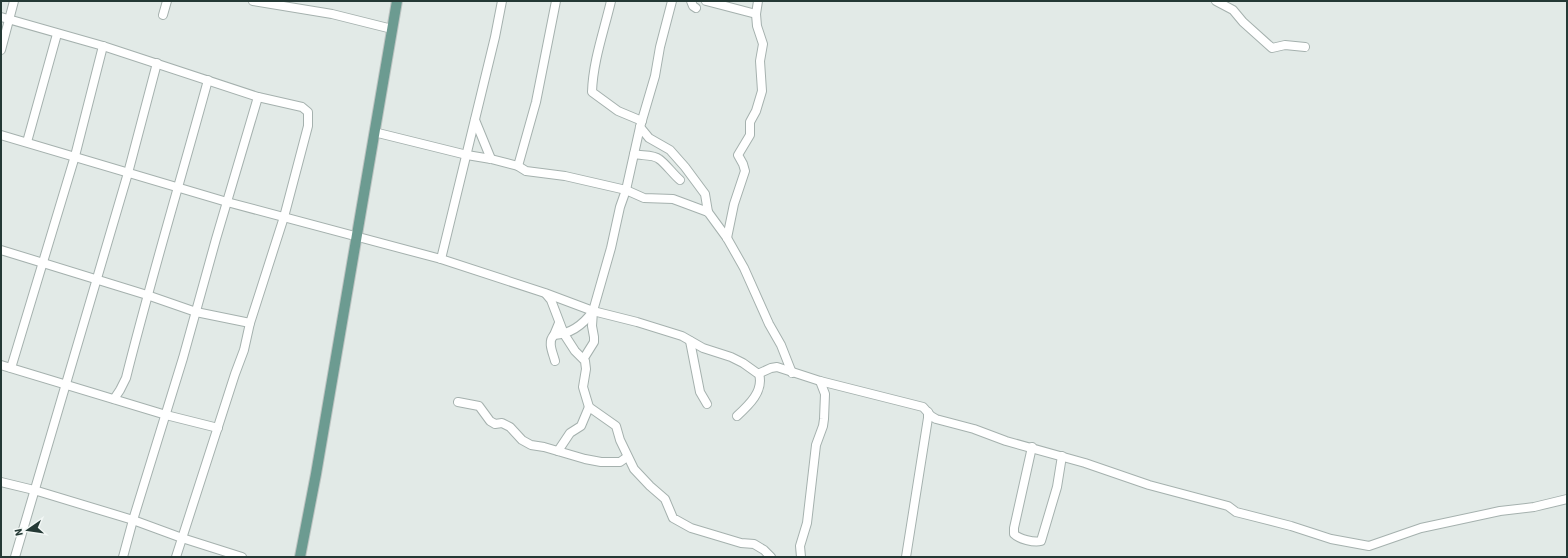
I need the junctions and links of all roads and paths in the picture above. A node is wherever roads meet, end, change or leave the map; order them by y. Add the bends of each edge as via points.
1 (14, 1) edge
2 (167, 1) edge
3 (253, 1) edge
4 (397, 1) edge
5 (502, 1) edge
6 (556, 1) edge
7 (610, 1) edge
8 (672, 1) edge
9 (691, 1) edge
10 (706, 1) edge
11 (758, 1) edge
12 (1216, 1) edge
13 (696, 8) dead end
14 (756, 14) junction
15 (163, 16) dead end
16 (1, 17) edge
17 (10, 19) junction
18 (392, 28) junction
19 (57, 34) junction
20 (103, 46) junction
21 (1305, 47) dead end
22 (1, 50) edge
23 (157, 63) junction
24 (208, 80) junction
25 (258, 97) junction
26 (475, 120) junction
27 (641, 124) junction
28 (374, 132) junction
29 (1, 134) edge
30 (27, 142) junction
31 (634, 154) junction
32 (467, 155) junction
33 (75, 156) junction
34 (491, 159) junction
35 (518, 166) junction
36 (128, 173) junction
37 (680, 180) dead end
38 (179, 188) junction
39 (626, 190) junction
40 (227, 202) junction
41 (708, 212) junction
42 (284, 216) junction
43 (356, 236) junction
44 (727, 238) junction
45 (1, 250) edge
46 (441, 259) junction
47 (43, 263) junction
48 (96, 280) junction
49 (545, 293) junction
50 (147, 295) junction
51 (593, 311) junction
52 (196, 312) junction
53 (250, 322) junction
54 (559, 323) junction
55 (564, 334) junction
56 (554, 335) junction
57 (690, 341) junction
58 (584, 358) junction
59 (555, 361) dead end
60 (1, 365) edge
61 (11, 368) junction
62 (792, 373) junction
63 (759, 374) junction
64 (820, 381) junction
65 (65, 384) junction
66 (120, 390) junction
67 (114, 399) junction
68 (458, 402) dead end
69 (129, 403) junction
70 (707, 404) dead end
71 (589, 407) junction
72 (928, 412) junction
73 (166, 415) junction
74 (737, 416) dead end
75 (218, 428) junction
76 (1032, 447) junction
77 (558, 451) junction
78 (1062, 456) junction
79 (627, 457) junction
80 (1, 482) edge
81 (34, 490) junction
82 (1567, 499) edge
83 (133, 520) junction
84 (182, 538) junction
85 (15, 557) edge
86 (123, 557) edge
87 (176, 557) edge
88 (242, 557) edge
89 (300, 557) edge
90 (771, 557) edge
91 (801, 557) edge
92 (906, 557) edge

1 - 17 street
2 - 15 street
3 - 18 street via 332,14
4 - 18 main road
5 - 26 street via 496,37
6 - 35 street via 536,102
7 - 27 street via 592,92
8 - 27 street
9 - 13 street
10 - 14 street
11 - 14 street
12 - 21 street via 1233,10 1272,48 1287,45
14 - 44 street via 763,44 760,61 762,91 750,122 750,135 738,156 745,171 734,204
16 - 17 street
17 - 19 street
17 - 22 street
18 - 28 main road
19 - 20 street
19 - 30 street
20 - 23 street
20 - 33 street
23 - 24 street
23 - 36 street
24 - 25 street
24 - 38 street
25 - 40 street
25 - 42 street via 302,107 308,112 308,126
26 - 32 street
26 - 34 street
27 - 31 street
27 - 41 street via 649,138 670,150 685,167 705,194
28 - 32 street
28 - 43 main road
29 - 30 street
30 - 33 street
31 - 37 street via 645,154 659,159
31 - 39 street
32 - 34 street
32 - 46 street
33 - 36 street
33 - 47 street
34 - 35 street
35 - 39 street via 526,172 565,176
36 - 38 street
36 - 48 street
38 - 40 street
38 - 50 street
39 - 41 street via 644,198 673,199
39 - 51 street
40 - 42 street
40 - 52 street
41 - 44 street
42 - 43 street
42 - 53 street
43 - 46 street
43 - 89 main road
44 - 62 street via 744,268
45 - 47 street
46 - 49 street
47 - 48 street
47 - 61 street
48 - 50 street
48 - 65 street
49 - 51 street
49 - 54 street via 551,300
50 - 52 street
50 - 66 street via 126,378
51 - 55 street via 577,328
51 - 57 street via 670,331
51 - 58 street via 594,342
52 - 53 street
52 - 73 street
53 - 75 street via 244,350
54 - 55 street
54 - 56 street
55 - 56 street
55 - 58 street via 575,351
56 - 59 street via 550,341
57 - 63 street via 731,357
57 - 70 street via 700,392
58 - 71 street via 586,369 583,387
60 - 61 street
61 - 65 street
62 - 63 street via 774,367
62 - 64 street
63 - 74 street via 760,386 748,406
64 - 72 street via 923,407
64 - 91 street via 825,394 824,419 816,445 807,523 800,546
65 - 67 street
65 - 81 street
66 - 67 street
66 - 69 street via 123,399
67 - 69 street
68 - 77 street via 479,406 490,421 510,427 522,440 531,445
69 - 73 street
71 - 77 street via 580,426 570,433
71 - 79 street via 616,426
72 - 76 street via 936,419
72 - 92 street
73 - 75 street
73 - 83 street
75 - 84 street
76 - 78 street
76 - 78 street via 1014,534 1036,542 1041,541 1057,487
77 - 79 street via 601,462 620,462
78 - 82 street via 1149,485 1228,506 1236,512 1330,539 1368,546 1421,528
79 - 90 street via 637,473 665,499 673,518 691,528 741,543 754,544
80 - 81 street
81 - 83 street
81 - 85 street
83 - 84 street
83 - 86 street
84 - 87 street
84 - 88 street

